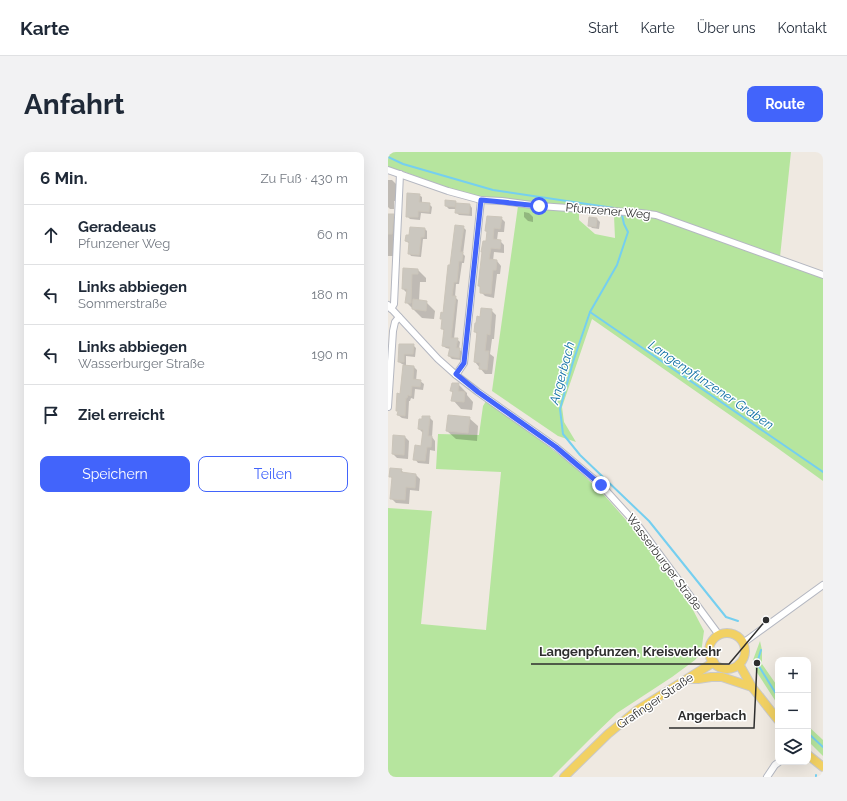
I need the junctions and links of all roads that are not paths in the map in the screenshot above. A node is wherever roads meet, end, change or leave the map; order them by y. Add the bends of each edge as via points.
1 (388, 170) edge
2 (400, 174) junction
3 (481, 200) junction
4 (823, 275) edge
5 (389, 307) edge
6 (399, 318) junction
7 (456, 374) junction
8 (388, 407) edge
9 (823, 585) edge
10 (719, 635) junction
11 (743, 643) junction
12 (714, 662) junction
13 (738, 664) junction
14 (688, 678) junction
15 (752, 687) junction
16 (775, 716) edge
17 (811, 757) edge
18 (775, 765) edge
19 (823, 767) edge
20 (564, 777) edge
21 (767, 777) edge

1 - 2 street, Pfunzener Weg
2 - 3 street, Pfunzener Weg
2 - 5 street via 394,304
3 - 4 street, Pfunzener Weg via 656,215
3 - 7 street via 464,363
5 - 6 street, Wasserburger Straße
6 - 7 street, Wasserburger Straße
6 - 8 street via 393,331
7 - 10 street, Wasserburger Straße via 556,447 601,485 640,528
9 - 11 street
10 - 11 main road via 730,633 740,638
10 - 12 main road via 710,647
11 - 13 main road via 745,654
12 - 13 main road via 723,668
12 - 14 main road, Grafinger Straße
13 - 15 main road
14 - 15 main road via 722,677
14 - 20 main road, Grafinger Straße via 636,711
15 - 16 main road
17 - 19 main road
18 - 21 street

